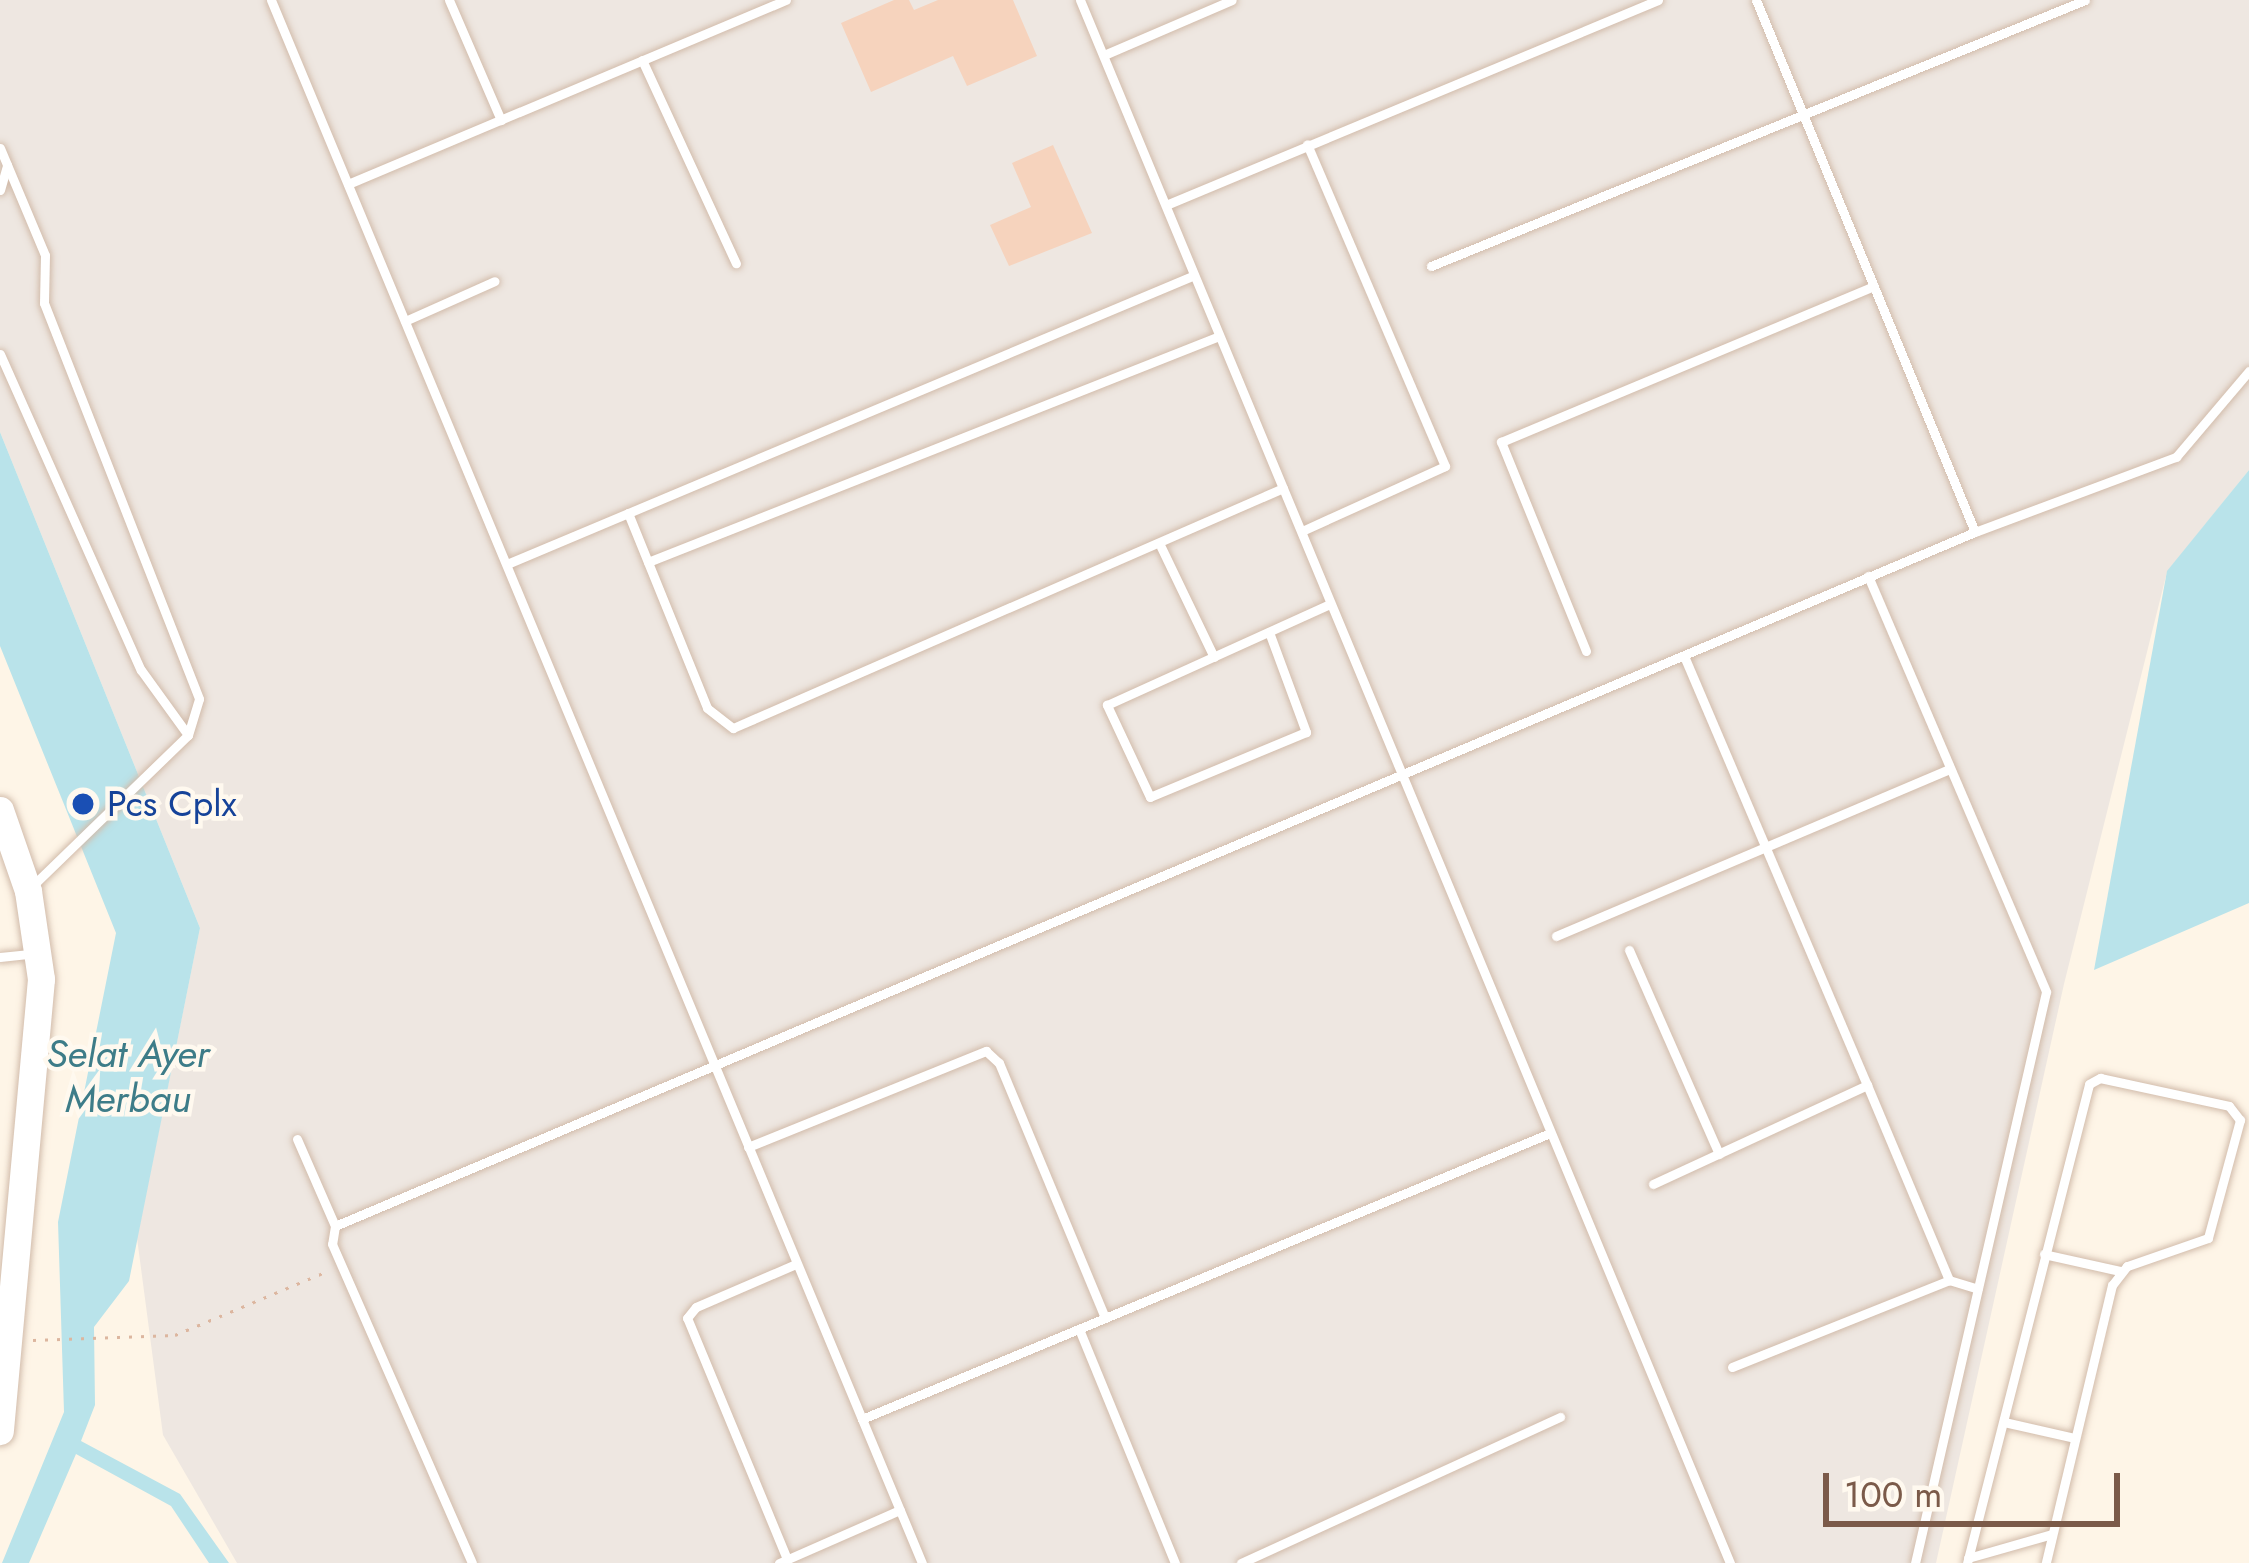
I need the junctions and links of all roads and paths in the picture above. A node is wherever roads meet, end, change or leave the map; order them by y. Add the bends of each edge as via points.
1 (271, 0) edge
2 (449, 0) edge
3 (786, 0) edge
4 (1080, 0) edge
5 (1232, 0) edge
6 (1658, 0) edge
7 (1756, 0) edge
8 (2085, 0) edge
9 (1104, 55) junction
10 (642, 60) junction
11 (1804, 116) junction
12 (501, 120) junction
13 (1307, 144) junction
14 (0, 148) edge
15 (7, 165) junction
16 (347, 184) junction
17 (0, 190) edge
18 (1166, 205) junction
19 (736, 263) dead end
20 (1431, 266) dead end
21 (1192, 276) junction
22 (495, 281) dead end
23 (1874, 286) junction
24 (405, 321) junction
25 (1219, 336) junction
26 (0, 354) edge
27 (2249, 371) edge
28 (1283, 488) junction
29 (628, 513) junction
30 (1302, 531) junction
31 (1975, 532) junction
32 (1161, 547) junction
33 (648, 562) junction
34 (507, 564) junction
35 (1868, 576) junction
36 (1330, 604) junction
37 (1269, 632) junction
38 (1586, 651) dead end
39 (1684, 656) junction
40 (1214, 657) junction
41 (188, 734) junction
42 (1950, 769) junction
43 (1401, 777) junction
44 (1, 817) edge
45 (1767, 846) junction
46 (28, 891) junction
47 (1556, 936) dead end
48 (1629, 950) dead end
49 (39, 952) junction
50 (0, 957) edge
51 (714, 1066) junction
52 (1867, 1085) junction
53 (1550, 1133) junction
54 (297, 1139) dead end
55 (748, 1147) junction
56 (1719, 1154) junction
57 (1653, 1184) dead end
58 (335, 1226) junction
59 (2044, 1254) junction
60 (796, 1264) junction
61 (341, 1265) junction
62 (2120, 1271) junction
63 (1949, 1280) junction
64 (1978, 1289) junction
65 (1105, 1318) junction
66 (1079, 1329) junction
67 (14, 1341) junction
68 (1732, 1367) dead end
69 (1560, 1417) dead end
70 (862, 1419) junction
71 (2003, 1422) junction
72 (0, 1431) edge
73 (2075, 1438) junction
74 (900, 1510) junction
75 (2052, 1534) junction
76 (808, 1550) junction
77 (783, 1561) edge
78 (1967, 1561) edge
79 (472, 1563) edge
80 (813, 1563) edge
81 (922, 1563) edge
82 (1174, 1563) edge
83 (1241, 1563) edge
84 (1730, 1563) edge
85 (1916, 1563) edge
86 (2046, 1563) edge

1 - 16 lane
2 - 12 lane
3 - 10 lane
4 - 9 lane
5 - 9 lane
6 - 13 lane
7 - 11 lane
8 - 11 lane
9 - 18 lane
10 - 12 lane
10 - 19 lane
11 - 20 lane
11 - 23 lane
12 - 16 lane
13 - 18 lane
13 - 30 lane via 1444,466
14 - 15 lane
15 - 17 lane
15 - 41 lane via 45,254 44,302 196,679
16 - 24 lane
18 - 21 lane
21 - 25 lane
21 - 29 lane
22 - 24 lane
23 - 31 lane
23 - 38 lane via 1501,442
24 - 34 lane
25 - 28 lane
25 - 33 lane
26 - 41 lane via 141,670
27 - 31 lane via 2176,458
28 - 30 lane
28 - 32 lane
29 - 33 lane
29 - 34 lane
30 - 36 lane
31 - 35 lane
32 - 33 lane via 733,728 707,708
32 - 40 lane
34 - 51 lane
35 - 39 lane
35 - 42 lane
36 - 37 lane
36 - 43 lane
37 - 40 lane
37 - 40 lane via 1306,732 1150,797 1107,705
39 - 43 lane
39 - 45 lane
41 - 46 lane
42 - 45 lane
42 - 64 lane via 2046,992
43 - 51 lane
43 - 53 lane
44 - 46 street
45 - 47 lane
45 - 52 lane
46 - 49 street
48 - 56 lane
49 - 50 lane
49 - 67 street
51 - 55 lane
51 - 58 lane
52 - 56 lane
52 - 63 lane
53 - 65 lane
53 - 84 lane
54 - 58 lane
55 - 60 lane
55 - 65 lane via 986,1051 999,1063
56 - 57 lane
58 - 61 lane
59 - 62 lane
59 - 62 lane via 2094,1079 2236,1110 2208,1238
59 - 71 lane
60 - 70 lane
60 - 77 lane via 696,1306 687,1318
61 - 67 path via 176,1335
61 - 79 lane
62 - 73 lane
63 - 64 lane
63 - 68 lane
64 - 85 lane
65 - 66 lane
66 - 70 lane
66 - 82 lane
67 - 72 street
69 - 83 lane
70 - 74 lane
71 - 73 lane
71 - 78 lane
73 - 75 lane
74 - 76 lane
74 - 81 lane
75 - 78 lane
75 - 86 lane
76 - 77 lane
76 - 80 lane

